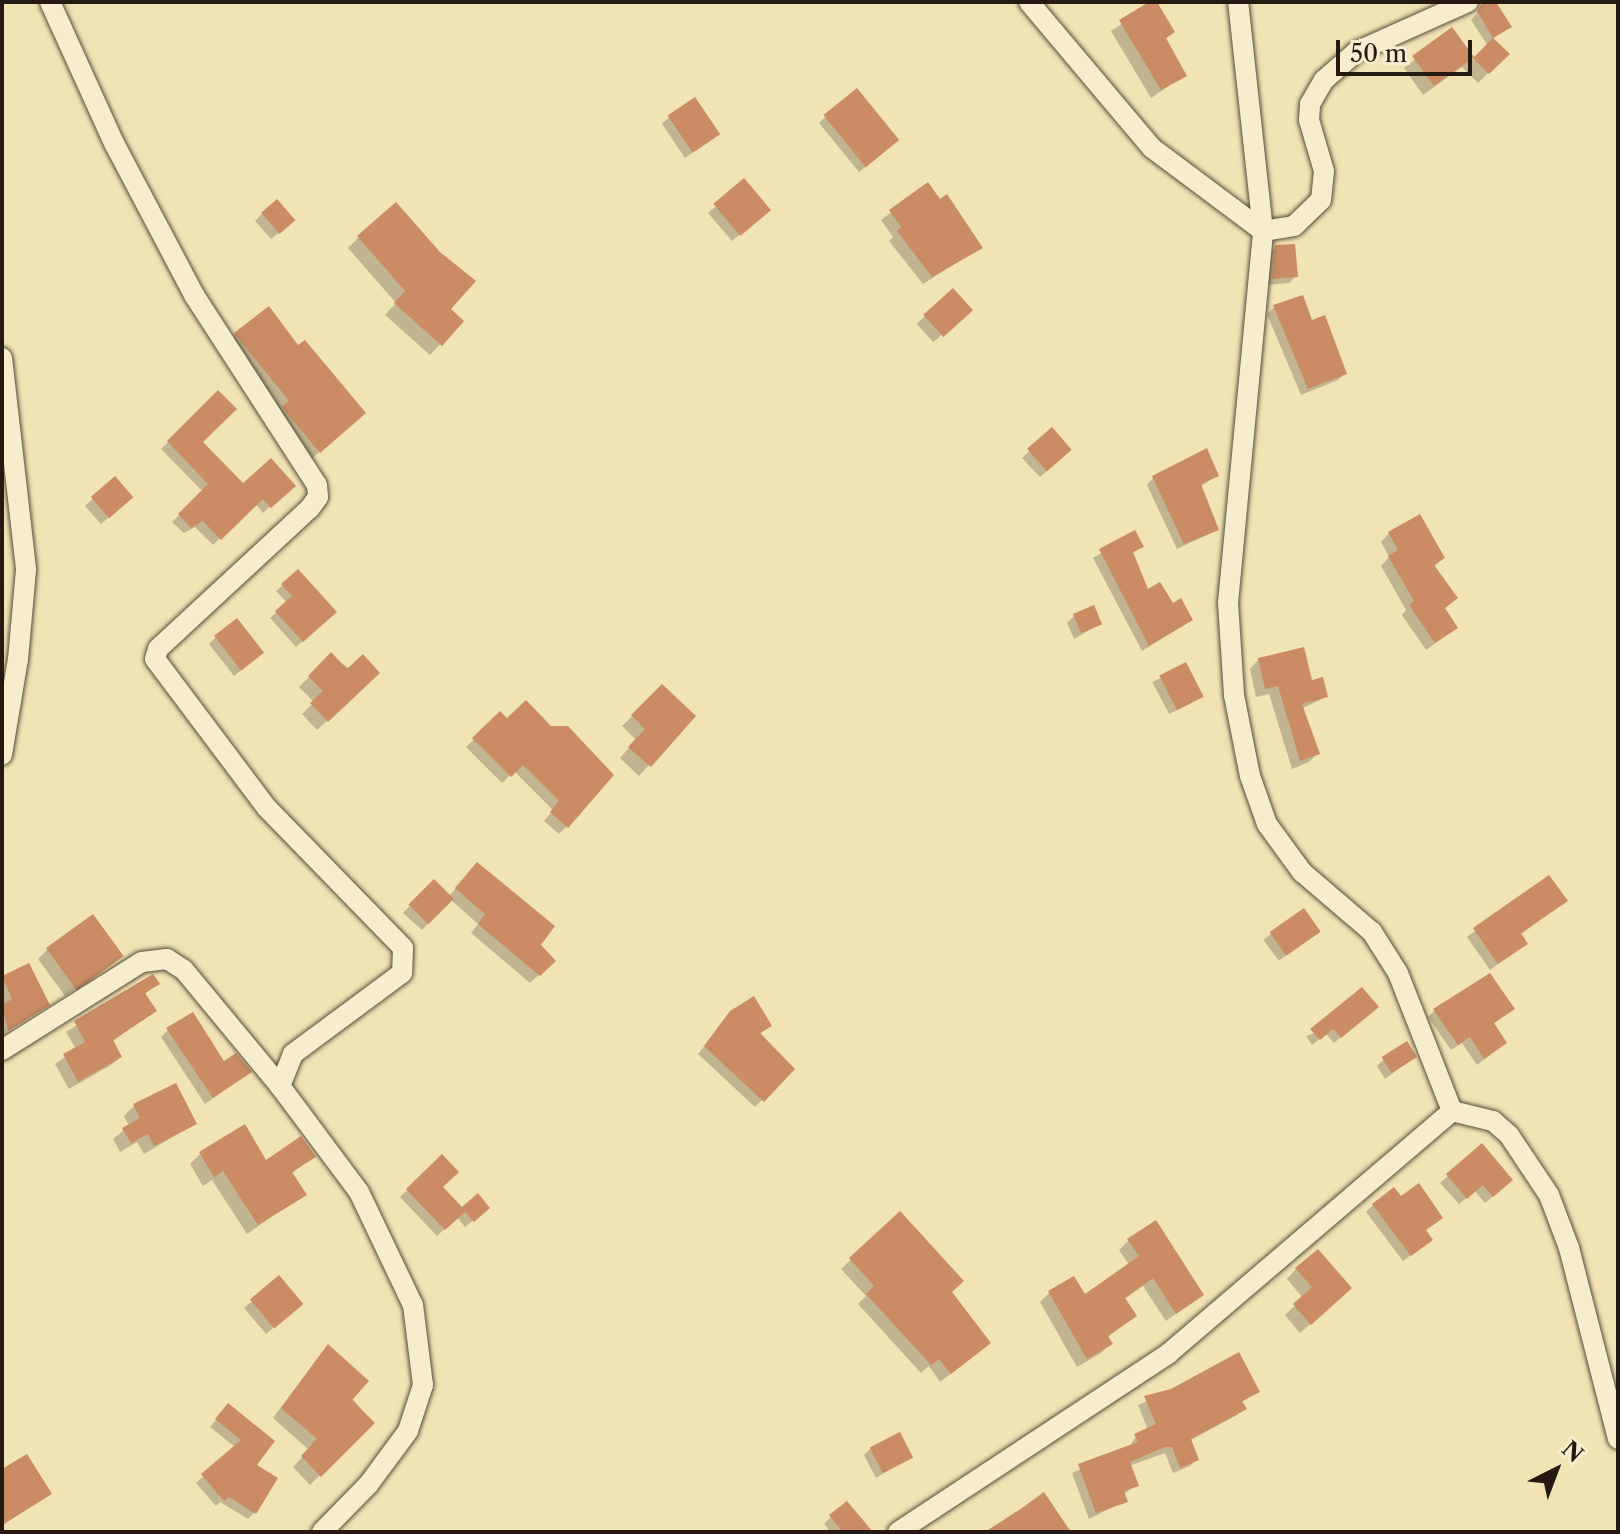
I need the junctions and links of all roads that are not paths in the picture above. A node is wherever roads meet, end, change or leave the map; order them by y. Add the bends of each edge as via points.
1 (50, 2) edge
2 (1029, 2) edge
3 (1238, 2) edge
4 (1468, 2) edge
5 (1263, 231) junction
6 (2, 358) edge
7 (2, 755) edge
8 (2, 1050) edge
9 (280, 1086) junction
10 (1452, 1111) junction
11 (1618, 1439) edge
12 (322, 1532) edge
13 (898, 1532) edge

1 - 9 street via 115,145 194,295 317,485 318,497 310,508 158,649 155,659 267,808 403,948 402,973 293,1054
2 - 5 street via 1152,148
3 - 5 street
4 - 5 street via 1356,52 1324,80 1310,104 1309,120 1324,171 1321,200 1294,226
5 - 10 street via 1228,603 1234,695 1250,776 1282,849 1372,932 1398,973
6 - 7 street via 26,570
8 - 9 street via 158,956 184,970
9 - 12 street via 359,1192 413,1305 424,1361 418,1408 408,1431 368,1485
10 - 11 street via 1493,1121 1509,1135 1549,1195 1569,1248
10 - 13 street via 1169,1353

